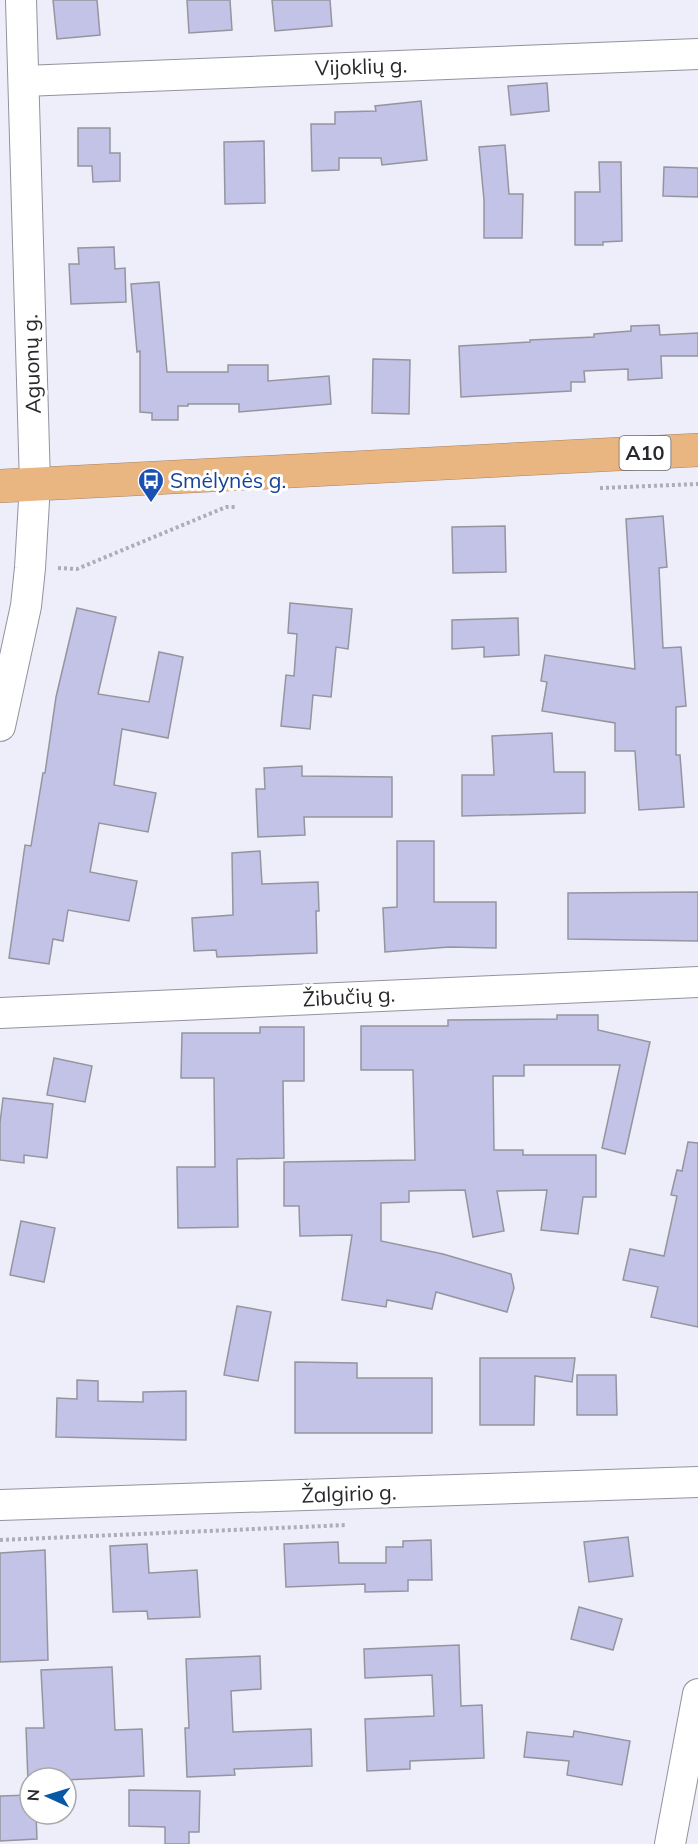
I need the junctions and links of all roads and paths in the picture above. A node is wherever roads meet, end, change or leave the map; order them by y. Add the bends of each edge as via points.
1 (21, 0) edge
2 (698, 54) edge
3 (24, 81) junction
4 (698, 450) edge
5 (35, 484) junction
6 (698, 484) edge
7 (0, 486) edge
8 (591, 488) dead end
9 (238, 506) dead end
10 (30, 568) junction
11 (0, 726) edge
12 (698, 982) edge
13 (0, 1013) edge
14 (698, 1482) edge
15 (0, 1505) edge
16 (698, 1694) edge
17 (670, 1844) edge

1 - 3 street, Aguonų g.
2 - 3 street, Vijoklių g.
3 - 5 street, Aguonų g.
4 - 5 highway, A10
5 - 7 highway, A10
5 - 10 street, Aguonų g.
6 - 8 path
9 - 10 path via 226,507 78,569
10 - 11 street, Aguonų g. via 26,606
12 - 13 street, Žibučių g.
14 - 15 street, Žalgirio g.
16 - 17 street

